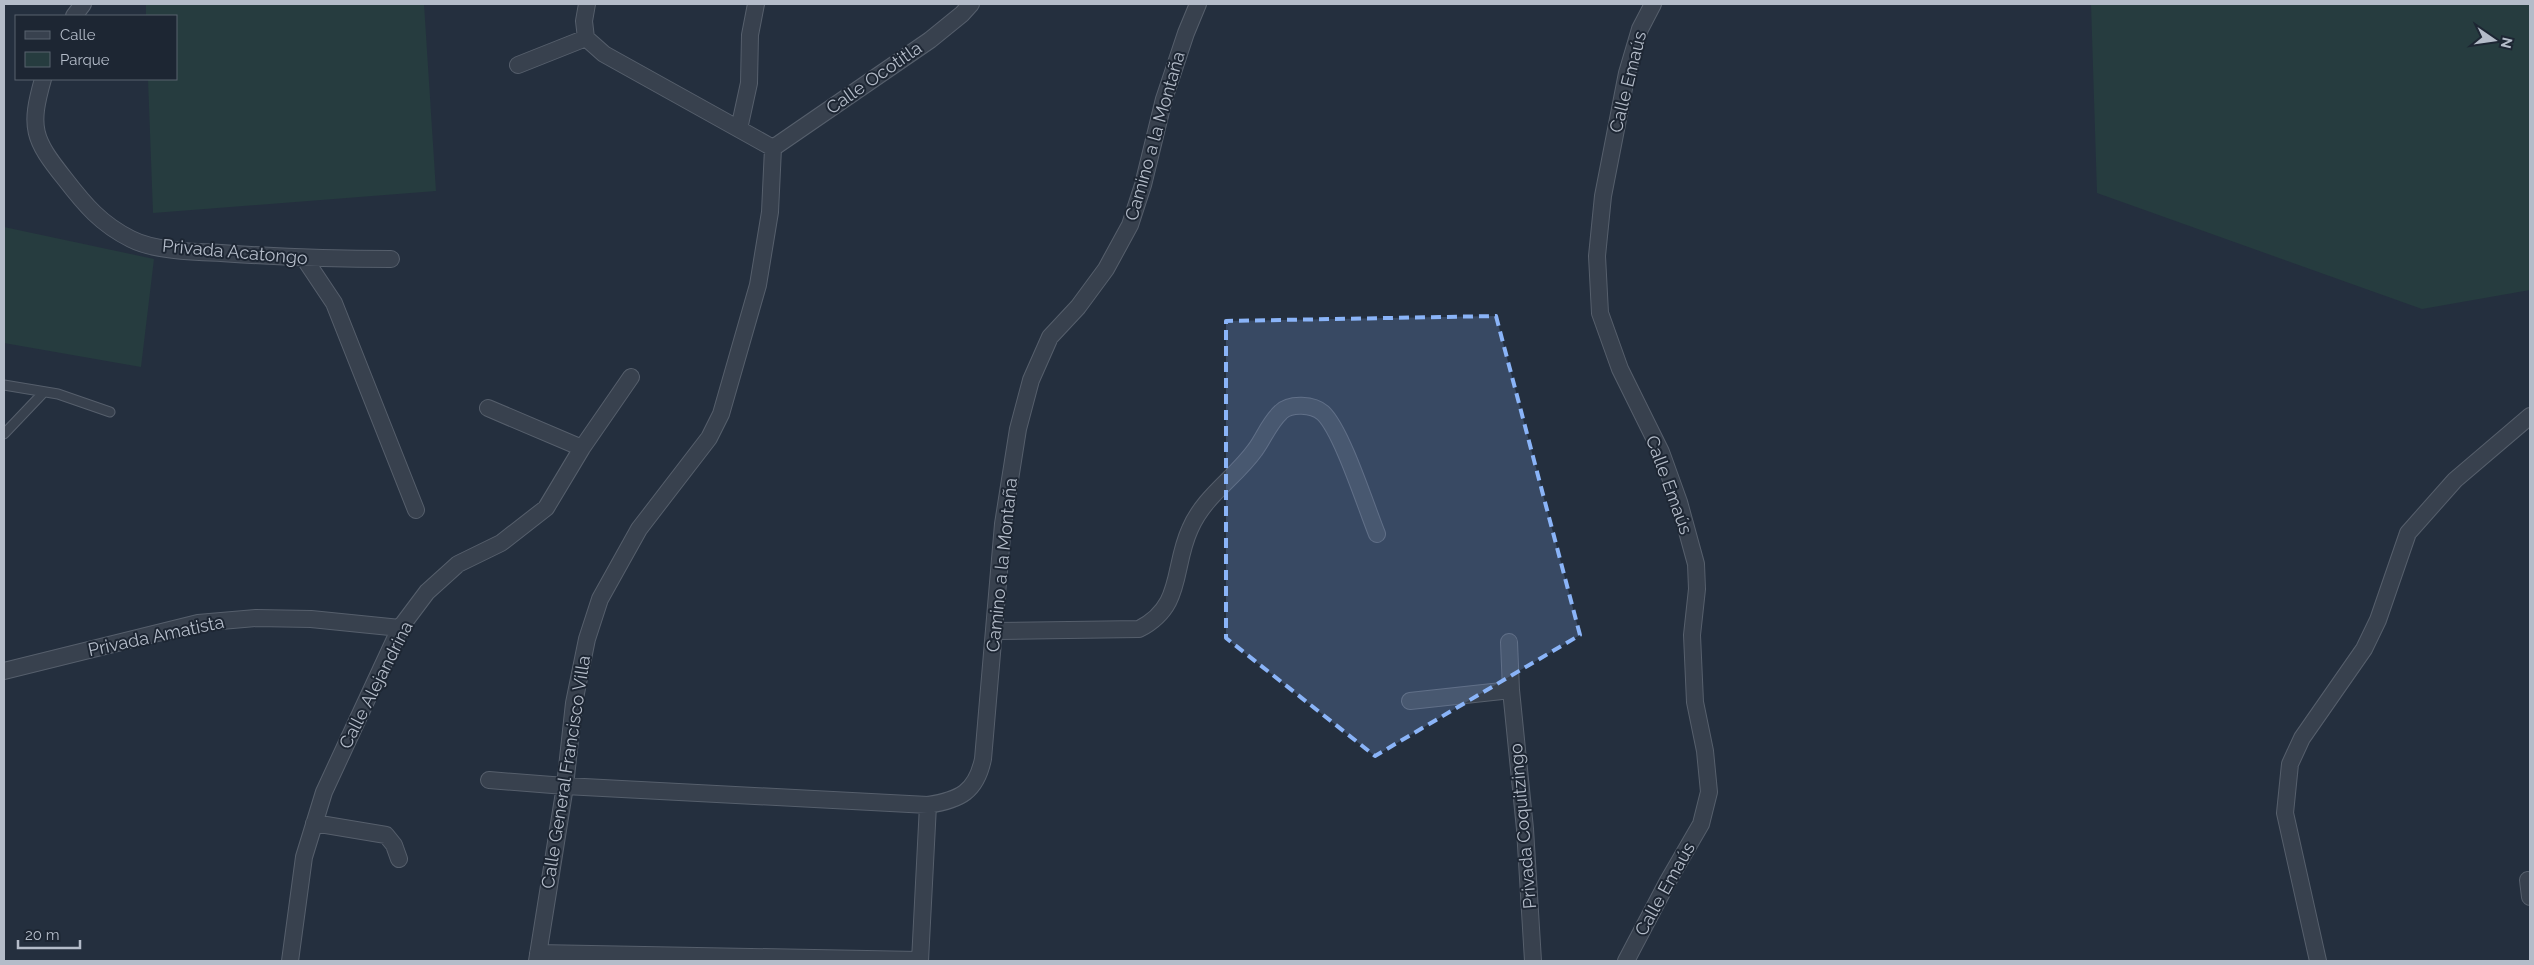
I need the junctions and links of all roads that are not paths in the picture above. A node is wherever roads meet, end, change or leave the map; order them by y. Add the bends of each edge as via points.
1 (83, 4) edge
2 (586, 4) edge
3 (756, 4) edge
4 (971, 4) edge
5 (1198, 4) edge
6 (1653, 4) edge
7 (75, 15) edge
8 (586, 38) junction
9 (518, 65) dead end
10 (43, 80) edge
11 (739, 129) junction
12 (773, 148) junction
13 (304, 258) junction
14 (391, 259) dead end
15 (631, 377) dead end
16 (4, 385) edge
17 (44, 392) junction
18 (488, 408) dead end
19 (110, 412) dead end
20 (2530, 416) edge
21 (4, 434) edge
22 (582, 448) junction
23 (416, 510) dead end
24 (1377, 534) dead end
25 (400, 628) junction
26 (995, 631) junction
27 (1509, 642) dead end
28 (4, 671) edge
29 (1511, 690) junction
30 (1410, 701) dead end
31 (489, 780) dead end
32 (565, 786) junction
33 (928, 806) junction
34 (314, 823) junction
35 (399, 859) dead end
36 (2528, 880) dead end
37 (2530, 897) edge
38 (538, 957) edge
39 (774, 959) edge
40 (290, 961) edge
41 (919, 961) edge
42 (1533, 961) edge
43 (1626, 961) edge
44 (2318, 961) edge

1 - 7 street
2 - 8 street
3 - 11 street via 750,36 749,83
4 - 12 street, Calle Ocotitla via 930,40
5 - 26 street, Camino a la Montaña via 1164,99 1130,225 1106,269 1078,307 1050,336 1031,380 1018,429 1002,524
6 - 43 street, Calle Emaús via 1640,28 1627,72 1603,196 1597,256 1600,314 1620,369 1661,452 1696,564 1692,635 1695,702 1709,792 1701,824
8 - 9 street
8 - 11 street via 604,54
10 - 13 street, Privada Acatongo via 36,104 34,132 52,164 92,214 132,240 176,251
11 - 12 street
12 - 32 street, Calle General Francisco Villa via 770,212 758,285 721,414 709,438 639,529 600,599 587,639 574,703
13 - 14 street, Privada Acatongo
13 - 23 street via 334,303
15 - 22 street, Calle Alejandrina
16 - 17 lane
17 - 19 lane
17 - 21 lane
18 - 22 street
20 - 44 street via 2455,480 2408,533 2378,620 2364,649 2302,738 2290,764 2284,813
22 - 25 street, Calle Alejandrina via 546,508 501,543 458,564 427,592
24 - 26 street via 1334,427 1322,412 1297,405 1282,411 1270,424 1255,451 1200,511 1190,528 1167,607 1155,621 1139,629
25 - 28 street, Privada Amatista via 284,618 198,623
25 - 34 street, Calle Alejandrina via 324,792
26 - 33 street, Camino a la Montaña via 980,776 968,792 948,802
27 - 29 street, Privada Coquitzingo
29 - 30 street
29 - 42 street, Privada Coquitzingo via 1525,828
31 - 32 street, Camino a la Montaña
32 - 33 street, Camino a la Montaña
32 - 38 street, Calle General Francisco Villa
33 - 41 street
34 - 35 street via 386,835
34 - 40 street, Calle Alejandrina via 304,857
36 - 37 street
38 - 39 street
39 - 41 street

